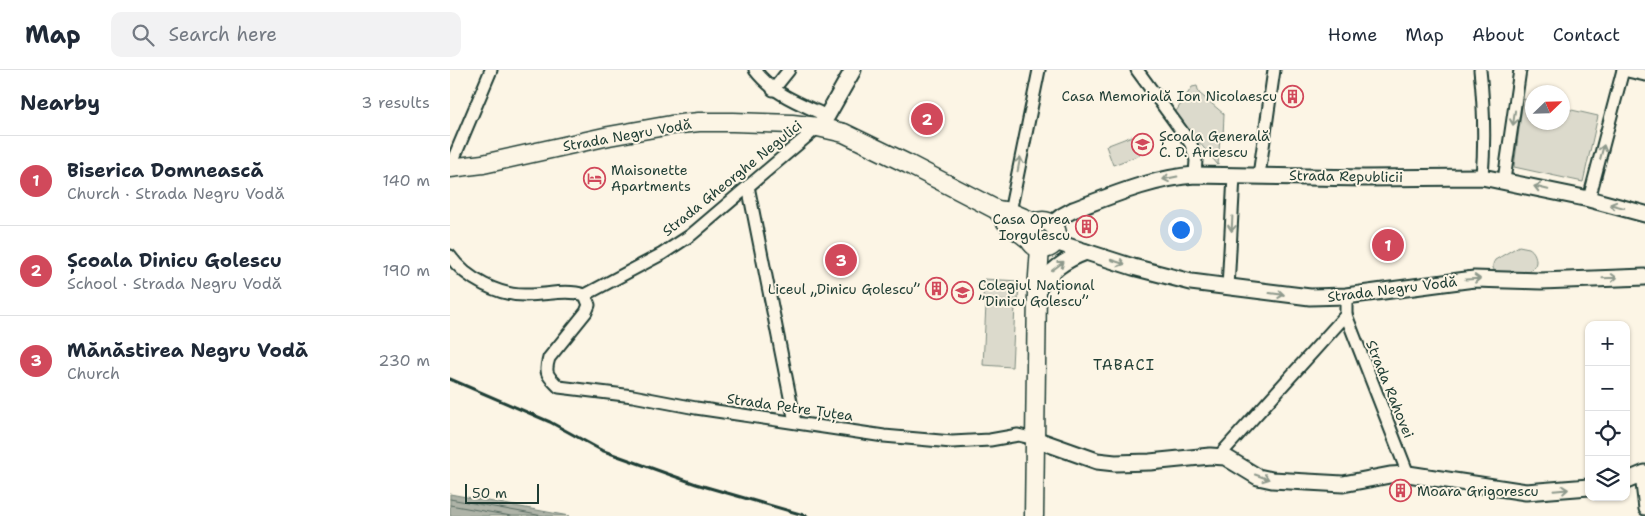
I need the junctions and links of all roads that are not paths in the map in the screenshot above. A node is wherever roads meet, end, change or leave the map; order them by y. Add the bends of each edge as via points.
1 (491, 70) edge
2 (755, 70) edge
3 (789, 70) edge
4 (853, 70) edge
5 (1039, 70) edge
6 (1137, 70) edge
7 (1274, 70) edge
8 (1480, 70) edge
9 (1520, 70) edge
10 (1623, 70) edge
11 (1645, 75) edge
12 (773, 90) junction
13 (822, 121) junction
14 (452, 168) edge
15 (1195, 175) junction
16 (1259, 175) junction
17 (1234, 176) junction
18 (1482, 177) junction
19 (1504, 180) junction
20 (748, 186) junction
21 (1589, 199) junction
22 (1003, 211) junction
23 (1645, 214) edge
24 (1044, 223) junction
25 (1042, 244) junction
26 (1086, 252) junction
27 (450, 256) edge
28 (1645, 277) edge
29 (1228, 288) junction
30 (1037, 290) junction
31 (1346, 296) junction
32 (587, 298) junction
33 (1346, 315) junction
34 (795, 422) junction
35 (1035, 439) junction
36 (1219, 456) junction
37 (1408, 474) junction
38 (1643, 474) edge
39 (1630, 479) edge
40 (1585, 487) edge
41 (1645, 509) edge
42 (1034, 511) edge

1 - 14 street
2 - 12 street
3 - 12 street
4 - 13 street
22 -> 5 street
6 - 15 street via 1191,144 1196,160
7 - 16 street
8 - 18 street via 1484,132
9 -> 19 street
10 - 11 street
21 -> 10 street
12 - 13 street
13 - 14 main road, Strada Negru Vodă via 671,125
13 - 20 street, Strada Gheorghe Negulici
13 - 22 main road, Strada Negru Vodă
15 - 17 street, Strada Republicii
15 -> 24 street, Strada Republicii via 1152,182
16 - 17 street, Strada Republicii
16 - 18 street, Strada Republicii
17 -> 29 street
18 - 19 street, Strada Republicii
21 -> 19 street, Strada Republicii
20 - 32 street, Strada Gheorghe Negulici via 690,235
20 - 34 street
23 -> 21 street, Strada Republicii
22 - 24 main road, Strada Negru Vodă
22 - 25 main road, Strada Negru Vodă via 1007,223
24 - 25 main road via 1030,233
24 - 25 main road via 1057,234
25 - 26 street, Strada Negru Vodă
25 - 30 main road
26 -> 29 street, Strada Negru Vodă via 1163,275
30 -> 26 street via 1058,265
27 - 32 street via 472,278 493,288 525,296 576,292
31 -> 28 street, Strada Negru Vodă via 1474,279 1542,281
29 -> 31 street, Strada Negru Vodă via 1294,296
30 - 35 main road
31 - 33 street
32 - 34 street, Strada Petre Țuțea via 586,312 547,366 547,374 559,387
33 - 36 street
33 - 37 street, Strada Rahovei
34 - 35 street, Strada Petre Țuțea via 884,436 952,442 1018,435
35 - 36 street via 1097,461 1115,463
35 - 42 main road
36 -> 37 street via 1232,460 1258,477 1272,480 1343,484
37 -> 40 street via 1526,492
38 - 39 street
38 - 41 street

